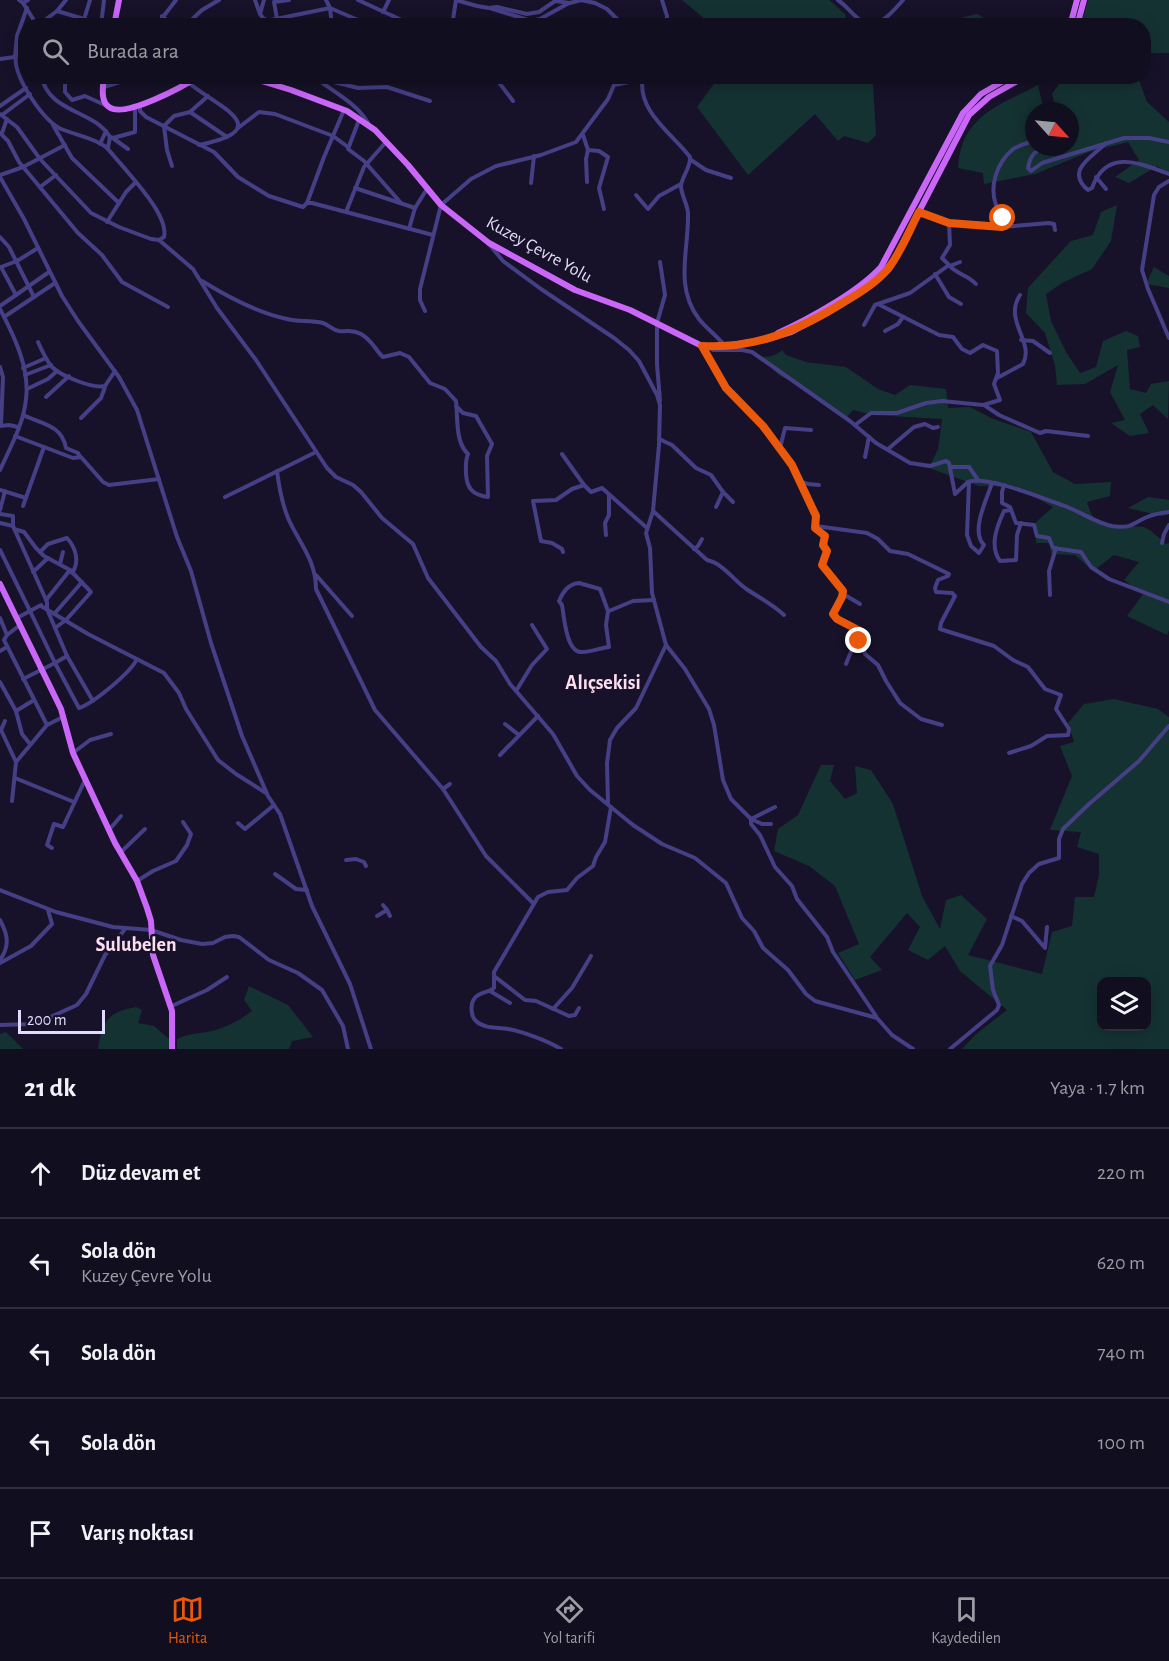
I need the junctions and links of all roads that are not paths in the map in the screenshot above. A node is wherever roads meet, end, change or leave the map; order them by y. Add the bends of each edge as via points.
1 (66, 0) edge
2 (90, 0) edge
3 (104, 0) edge
4 (119, 0) edge
5 (176, 0) edge
6 (219, 0) edge
7 (255, 0) edge
8 (264, 0) edge
9 (289, 0) edge
10 (326, 0) edge
11 (334, 0) edge
12 (358, 0) edge
13 (389, 0) edge
14 (456, 0) edge
15 (662, 0) edge
16 (838, 0) edge
17 (903, 0) edge
18 (1077, 0) edge
19 (1084, 0) edge
20 (24, 1) edge
21 (570, 3) junction
22 (27, 8) junction
23 (330, 8) junction
24 (489, 8) junction
25 (57, 11) junction
26 (383, 12) junction
27 (260, 14) junction
28 (162, 16) joint
29 (22, 18) edge
30 (33, 18) edge
31 (47, 18) edge
32 (81, 18) edge
33 (84, 18) edge
34 (102, 18) edge
35 (116, 18) edge
36 (164, 18) edge
37 (194, 18) edge
38 (264, 18) edge
39 (277, 18) edge
40 (282, 18) edge
41 (331, 18) edge
42 (353, 18) edge
43 (397, 18) edge
44 (452, 18) edge
45 (521, 18) edge
46 (542, 18) edge
47 (615, 18) edge
48 (667, 18) edge
49 (859, 18) edge
50 (886, 18) edge
51 (1072, 18) edge
52 (1079, 18) edge
53 (18, 33) edge
54 (18, 51) edge
55 (15, 57) junction
56 (0, 59) edge
57 (18, 70) edge
58 (23, 84) edge
59 (45, 84) edge
60 (65, 84) edge
61 (114, 84) edge
62 (187, 84) joint
63 (271, 84) edge
64 (323, 84) edge
65 (342, 84) edge
66 (500, 84) edge
67 (618, 84) edge
68 (644, 84) edge
69 (998, 84) edge
70 (1012, 84) edge
71 (104, 87) joint
72 (26, 88) junction
73 (30, 94) junction
74 (208, 96) junction
75 (430, 100) dead end
76 (513, 102) dead end
77 (0, 106) edge
78 (137, 106) junction
79 (110, 108) junction
80 (344, 110) junction
81 (190, 112) junction
82 (1, 114) edge
83 (7, 119) junction
84 (359, 119) junction
85 (51, 122) junction
86 (164, 126) junction
87 (369, 126) junction
88 (238, 128) junction
89 (106, 131) junction
90 (1, 133) edge
91 (583, 135) junction
92 (333, 136) junction
93 (112, 137) junction
94 (227, 137) junction
95 (386, 142) junction
96 (1106, 142) junction
97 (1169, 142) edge
98 (100, 144) junction
99 (1025, 144) edge
100 (65, 145) junction
101 (198, 146) junction
102 (348, 147) junction
103 (108, 148) junction
104 (128, 149) dead end
105 (588, 150) junction
106 (1079, 151) edge
107 (534, 156) junction
108 (1031, 156) edge
109 (1063, 156) edge
110 (40, 159) junction
111 (691, 160) junction
112 (367, 164) junction
113 (172, 166) dead end
114 (23, 167) junction
115 (1169, 174) edge
116 (56, 175) junction
117 (0, 176) edge
118 (1096, 177) junction
119 (731, 178) dead end
120 (1169, 181) edge
121 (136, 182) junction
122 (587, 182) dead end
123 (531, 183) dead end
124 (681, 184) junction
125 (40, 187) junction
126 (355, 188) junction
127 (427, 189) junction
128 (1106, 189) dead end
129 (636, 195) dead end
130 (119, 203) junction
131 (308, 203) junction
132 (401, 203) junction
133 (441, 205) junction
134 (415, 208) junction
135 (604, 209) dead end
136 (919, 212) junction
137 (346, 213) junction
138 (107, 222) junction
139 (949, 223) junction
140 (1005, 226) junction
141 (409, 229) junction
142 (1055, 230) dead end
143 (433, 235) junction
144 (0, 237) edge
145 (159, 240) junction
146 (489, 243) junction
147 (38, 248) junction
148 (17, 261) junction
149 (660, 262) dead end
150 (960, 262) dead end
151 (949, 266) junction
152 (1, 267) edge
153 (49, 272) junction
154 (935, 274) junction
155 (199, 279) junction
156 (55, 283) junction
157 (976, 284) dead end
158 (28, 287) junction
159 (16, 295) junction
160 (1020, 295) dead end
161 (34, 297) junction
162 (878, 304) junction
163 (961, 304) dead end
164 (168, 307) dead end
165 (0, 308) edge
166 (425, 310) dead end
167 (4, 317) junction
168 (903, 317) junction
169 (657, 323) junction
170 (864, 325) dead end
171 (885, 331) dead end
172 (1169, 338) edge
173 (1021, 340) junction
174 (754, 341) junction
175 (38, 342) dead end
176 (705, 346) junction
177 (725, 346) junction
178 (1050, 353) dead end
179 (46, 358) junction
180 (51, 365) junction
181 (0, 367) edge
182 (23, 368) junction
183 (57, 371) junction
184 (116, 371) junction
185 (25, 375) junction
186 (69, 376) junction
187 (996, 378) junction
188 (105, 386) junction
189 (27, 389) junction
190 (46, 397) dead end
191 (660, 405) junction
192 (983, 405) junction
193 (456, 406) junction
194 (23, 415) junction
195 (81, 418) dead end
196 (0, 425) edge
197 (855, 425) junction
198 (18, 427) junction
199 (938, 427) dead end
200 (811, 430) dead end
201 (15, 436) junction
202 (869, 436) junction
203 (1088, 436) dead end
204 (659, 439) junction
205 (44, 447) junction
206 (778, 447) junction
207 (888, 449) junction
208 (316, 452) junction
209 (562, 454) dead end
210 (81, 457) junction
211 (865, 457) dead end
212 (2, 462) edge
213 (950, 467) junction
214 (0, 470) edge
215 (277, 471) junction
216 (159, 479) junction
217 (800, 480) junction
218 (978, 480) junction
219 (969, 481) junction
220 (992, 483) junction
221 (584, 485) junction
222 (819, 485) dead end
223 (1004, 486) junction
224 (3, 491) edge
225 (723, 492) junction
226 (609, 494) junction
227 (225, 497) dead end
228 (26, 498) junction
229 (733, 502) dead end
230 (23, 506) dead end
231 (716, 507) dead end
232 (1011, 510) junction
233 (653, 511) junction
234 (0, 512) edge
235 (1169, 512) edge
236 (0, 523) edge
237 (1021, 523) junction
238 (1169, 525) edge
239 (816, 526) junction
240 (13, 527) junction
241 (647, 529) junction
242 (606, 535) dead end
243 (702, 539) dead end
244 (1162, 543) dead end
245 (1056, 548) junction
246 (694, 549) junction
247 (40, 552) junction
248 (63, 552) dead end
249 (563, 552) dead end
250 (1, 554) edge
251 (48, 558) junction
252 (60, 564) junction
253 (33, 572) junction
254 (71, 572) junction
255 (316, 574) junction
256 (82, 582) junction
257 (0, 584) edge
258 (1050, 595) dead end
259 (842, 597) junction
260 (654, 600) junction
261 (46, 601) junction
262 (1169, 602) edge
263 (860, 604) dead end
264 (40, 606) junction
265 (47, 609) junction
266 (30, 611) junction
267 (608, 611) junction
268 (55, 613) junction
269 (784, 615) dead end
270 (351, 616) dead end
271 (0, 618) edge
272 (17, 618) junction
273 (66, 620) junction
274 (20, 625) junction
275 (532, 625) dead end
276 (55, 628) junction
277 (7, 635) junction
278 (861, 637) junction
279 (666, 645) junction
280 (7, 647) junction
281 (0, 651) edge
282 (67, 656) junction
283 (137, 658) junction
284 (55, 663) junction
285 (846, 664) dead end
286 (42, 670) junction
287 (23, 680) junction
288 (0, 682) edge
289 (516, 691) junction
290 (34, 700) junction
291 (93, 701) junction
292 (16, 711) junction
293 (538, 716) junction
294 (64, 717) junction
295 (5, 721) dead end
296 (505, 724) dead end
297 (47, 725) junction
298 (942, 725) dead end
299 (1169, 726) edge
300 (111, 734) dead end
301 (519, 735) junction
302 (30, 744) junction
303 (73, 753) junction
304 (1009, 753) dead end
305 (500, 755) dead end
306 (16, 762) junction
307 (15, 778) junction
308 (85, 780) junction
309 (450, 784) dead end
310 (443, 789) junction
311 (268, 795) junction
312 (12, 801) dead end
313 (74, 802) junction
314 (274, 805) junction
315 (610, 805) junction
316 (775, 807) dead end
317 (121, 816) dead end
318 (751, 819) junction
319 (183, 822) dead end
320 (238, 823) dead end
321 (771, 824) dead end
322 (145, 829) dead end
323 (108, 830) junction
324 (52, 848) dead end
325 (120, 852) junction
326 (346, 860) dead end
327 (366, 866) dead end
328 (274, 874) dead end
329 (137, 883) junction
330 (0, 890) edge
331 (307, 890) junction
332 (533, 903) junction
333 (383, 905) dead end
334 (48, 909) junction
335 (387, 910) junction
336 (377, 916) dead end
337 (390, 916) dead end
338 (1011, 916) junction
339 (0, 920) edge
340 (1047, 927) dead end
341 (124, 929) junction
342 (152, 930) junction
343 (2, 954) edge
344 (591, 956) dead end
345 (0, 962) edge
346 (493, 976) junction
347 (227, 977) dead end
348 (490, 991) junction
349 (510, 1003) dead end
350 (174, 1005) junction
351 (579, 1008) dead end
352 (553, 1009) junction
353 (877, 1018) junction
354 (0, 1025) edge
355 (173, 1037) junction
356 (173, 1049) edge
357 (348, 1049) edge
358 (371, 1049) edge
359 (561, 1049) edge
360 (913, 1049) edge
361 (950, 1049) edge

1 - 25 street
2 - 33 street
3 - 34 street
4 - 35 main road
5 - 28 street
6 - 37 street
7 - 27 street
8 - 27 street
9 - 39 street via 274,2
10 - 23 street
11 - 23 street
12 - 26 street
13 - 26 street
14 - 24 street
14 - 44 street
15 - 48 street
16 - 49 street
17 - 50 street
18 - 51 main road
19 - 52 main road
20 - 22 street
21 - 24 street via 555,1 539,12 527,14
21 - 46 street
21 - 47 street via 586,1 601,5
22 - 29 street
22 - 30 street
23 - 40 street
23 - 41 street
23 - 42 street
24 - 45 street
25 - 31 street
25 - 32 street
26 - 43 street
27 - 38 street
28 - 36 street
53 - 55 street
54 - 55 street
55 - 56 street
55 - 57 street
58 - 72 street
59 - 89 street via 64,108
60 - 79 street via 65,92 72,100 85,96
61 - 71 street
62 - 74 street
62 - 78 main road
63 - 80 main road, Kuzey Çevre Yolu
64 - 87 street via 362,114
65 - 75 street via 387,87
66 - 76 street
67 - 91 street
68 - 111 street via 645,99 655,117
69 - 174 main road via 981,94 963,113 889,254 872,277 810,316
70 - 136 main road via 969,115
71 - 79 main road via 103,98
72 - 73 street
72 - 77 street
73 - 82 street
73 - 85 street
74 - 81 street
74 - 88 street via 234,115
78 - 79 main road via 122,111
78 - 86 street
78 - 93 street via 135,132
80 - 84 main road, Kuzey Çevre Yolu
80 - 92 street
81 - 86 street via 174,116
81 - 94 street
82 - 83 street
83 - 90 street
83 - 110 street
84 - 87 main road, Kuzey Çevre Yolu
84 - 102 street
85 - 98 street
85 - 100 street
86 - 101 street
86 - 113 street
87 - 95 main road, Kuzey Çevre Yolu
88 - 92 street via 259,112 275,114
88 - 94 street
89 - 93 street
89 - 98 street
90 - 114 street
91 - 105 street
91 - 107 street via 571,144
92 - 102 street
92 - 131 street
93 - 103 street
93 - 104 street
94 - 101 street
95 - 112 street
95 - 127 main road, Kuzey Çevre Yolu
96 - 97 street via 1149,138
96 - 106 street
96 - 118 street via 1087,158 1079,173 1088,190
98 - 103 street
99 - 140 street via 1013,148 996,173 993,194
100 - 110 street
100 - 130 street via 72,158
101 - 131 street via 214,152 238,177 269,196 303,207
102 - 112 street
103 - 121 street
105 - 122 street
105 - 135 street via 608,157 599,188
107 - 123 street
107 - 133 street via 496,166 471,179
108 - 109 street via 1028,168 1031,171
110 - 114 street
110 - 116 street
111 - 119 street
111 - 124 street
112 - 126 street
112 - 132 street
114 - 117 street
114 - 125 street
115 - 118 street via 1130,161 1108,165
116 - 125 street
116 - 138 street via 91,213
117 - 147 street
118 - 128 street
120 - 172 street via 1154,195 1142,270
121 - 130 street
121 - 145 street via 157,211 165,235
124 - 129 street via 659,196 648,209
124 - 177 street via 688,212 685,283 695,312
125 - 164 street via 122,282
126 - 132 street
126 - 137 street
127 - 133 main road, Kuzey Çevre Yolu
127 - 134 street
130 - 138 street
131 - 137 street
132 - 134 street
133 - 143 street
133 - 146 main road, Kuzey Çevre Yolu
134 - 141 street
136 - 139 street
136 - 174 main road via 895,258 873,284 805,326
137 - 141 street
138 - 145 street
139 - 140 street
139 - 151 street via 950,245 942,258
140 - 142 street via 1049,223 1056,226
141 - 143 street
143 - 166 street via 420,289
144 - 148 street
145 - 155 street
146 - 169 main road, Kuzey Çevre Yolu via 575,290
146 - 191 street via 503,261 629,350 646,372
147 - 148 street
147 - 153 street
148 - 152 street
148 - 158 street
149 - 169 street via 665,295
150 - 151 street
151 - 154 street
151 - 157 street
152 - 159 street
153 - 156 street
153 - 158 street
154 - 162 street via 910,293
154 - 163 street via 949,297
155 - 193 street via 249,306 289,320 308,320 341,332 360,334 383,357 400,353 409,357 430,383 450,394
155 - 208 street
156 - 161 street
156 - 184 street
158 - 159 street
158 - 161 street
159 - 165 street
160 - 173 street via 1014,310
161 - 167 street
162 - 168 street
162 - 170 street
165 - 167 street
167 - 182 street
168 - 171 street
168 - 187 street via 939,335 952,337 970,353 983,345 997,351
169 - 176 main road, Kuzey Çevre Yolu
169 - 191 street
173 - 178 street via 1033,341
173 - 187 street via 1026,353 1023,364
174 - 177 main road
175 - 179 street
176 - 177 main road
176 - 197 street via 752,352
176 - 206 street via 726,388
179 - 180 street
179 - 182 street
180 - 183 street
180 - 185 street
181 - 196 street
182 - 185 street
183 - 186 street
183 - 189 street
184 - 188 street
184 - 216 street via 137,410
185 - 189 street
186 - 188 street via 96,387
186 - 190 street
187 - 192 street via 1000,400
188 - 195 street via 101,398
189 - 194 street
191 - 204 street
192 - 197 street via 942,401 897,413 871,413
192 - 203 street via 1040,433
193 - 193 street via 462,445 468,454 467,482 478,496 488,496 487,456 492,444 476,416 463,413
194 - 198 street
194 - 210 street via 59,432 66,448
196 - 198 street
197 - 202 street
198 - 201 street
199 - 207 street via 914,427
200 - 206 street via 785,428
201 - 205 street
201 - 212 street
202 - 207 street
202 - 211 street
204 - 225 street via 711,475
204 - 233 street
205 - 210 street via 73,458
205 - 228 street
206 - 217 street
207 - 213 street via 915,465 946,461
208 - 215 street
208 - 289 street via 336,477 361,492 382,518 412,544 428,578
209 - 221 street
210 - 216 street via 109,485
212 - 214 street
213 - 218 street via 969,467
213 - 219 street via 954,493
215 - 227 street
215 - 255 street via 288,517
216 - 311 street via 236,718
217 - 222 street
217 - 239 street via 816,516
218 - 219 street
218 - 220 street
219 - 220 street via 967,535 979,553 984,545 979,537 979,520
220 - 223 street
221 - 226 street via 591,492 602,489
221 - 249 street via 556,500 533,501 541,541 552,543
223 - 232 street via 1002,503
223 - 235 street via 1110,525 1134,525 1144,518
224 - 228 street
224 - 234 street
225 - 229 street
225 - 231 street
226 - 241 street
226 - 242 street
228 - 230 street
232 - 237 street via 1016,523
232 - 237 street via 1004,511 997,526 995,548 1000,561 1017,560
233 - 241 street
233 - 246 street
234 - 240 street via 13,516
236 - 240 street
237 - 245 street via 1034,525 1038,537 1049,538
238 - 244 street
239 - 259 street via 824,534 823,545 827,549 822,565 843,591
239 - 304 street via 867,534 890,551 908,554 949,574 938,580 935,588 936,592 955,595 940,629 994,646 1029,669 1045,689 1061,695 1056,711 1069,729 1068,735 1047,736
240 - 247 street via 24,532
240 - 253 street
241 - 260 street
243 - 246 street
245 - 258 street via 1049,571
245 - 262 street via 1081,552 1091,567 1109,579
246 - 269 street
247 - 251 street
247 - 254 street via 48,544 67,538 74,547 77,565
248 - 252 street
250 - 266 street
251 - 252 street
251 - 253 street
252 - 254 street
253 - 261 street
254 - 256 street
254 - 261 street
255 - 270 street
255 - 310 street via 316,589 375,711
256 - 268 street
256 - 273 street via 91,592
257 - 272 main road
259 - 263 street
259 - 278 street via 833,614 858,629
260 - 267 street via 633,601
260 - 279 street
261 - 264 street
261 - 265 street
264 - 265 street
264 - 266 street
265 - 268 street
265 - 276 street
266 - 272 street
266 - 284 street
267 - 267 street via 609,647 579,652 573,649 559,601 562,593 579,583 600,589
268 - 273 street
271 - 277 street
272 - 274 main road
273 - 276 street
273 - 283 street
274 - 277 street
274 - 286 main road
275 - 289 street via 547,649
276 - 282 street
277 - 280 street
278 - 285 street
278 - 298 street via 868,641 864,652 879,665 898,701 921,719
279 - 315 street via 636,708 610,740
279 - 318 street via 709,709 723,780 731,799
280 - 281 street
280 - 287 street
282 - 284 street
282 - 291 street
283 - 291 street
283 - 311 street via 164,673 218,760
284 - 286 street
284 - 291 street via 79,708
286 - 287 street
286 - 294 main road
287 - 290 street
288 - 292 street
289 - 293 street
290 - 292 street
290 - 297 street
292 - 302 street via 22,734
293 - 301 street
293 - 315 street via 577,776
294 - 297 street
294 - 303 main road
295 - 306 street via 1,730
296 - 301 street
297 - 302 street
299 - 338 street via 1139,761 1063,829 1059,858 1039,864 1029,873
300 - 303 street via 90,740
301 - 305 street
302 - 306 street
303 - 308 main road
306 - 307 street
307 - 312 street
307 - 313 street
308 - 313 street
308 - 323 main road
309 - 310 street
310 - 332 street via 486,856
311 - 314 street
313 - 324 street via 63,827 54,824 47,845
314 - 320 street via 245,829
314 - 331 street
315 - 332 street via 604,842 593,866 567,890 542,894
315 - 353 street via 633,825 662,844 695,858 726,883 742,918 763,948 788,970 806,994 815,1001
316 - 318 street
317 - 323 street
318 - 321 street
318 - 353 street via 775,867 792,886
319 - 329 street via 191,834 180,857
322 - 325 street
323 - 325 main road
325 - 329 main road
326 - 327 street via 357,859
328 - 331 street via 296,889
329 - 342 main road
330 - 334 street
331 - 358 street via 350,984
332 - 346 street
333 - 335 street
334 - 341 street
334 - 345 street via 52,924 31,946
335 - 336 street
335 - 337 street
338 - 340 street via 1022,921 1045,948
338 - 361 street via 990,966 997,1010
339 - 343 street via 8,939
341 - 342 street
341 - 354 street via 77,1005 35,1024
342 - 350 main road via 157,960
342 - 355 main road via 153,955 171,1005
342 - 357 street via 202,944 239,937 269,960 313,982 343,1026
343 - 345 street
344 - 352 street via 572,988
346 - 348 street via 495,986
346 - 352 street via 520,997
347 - 350 street
348 - 349 street
348 - 359 street via 472,1001 473,1017 478,1023 509,1029
350 - 355 main road
351 - 352 street via 572,1016
353 - 360 street via 892,1035
355 - 356 main road

